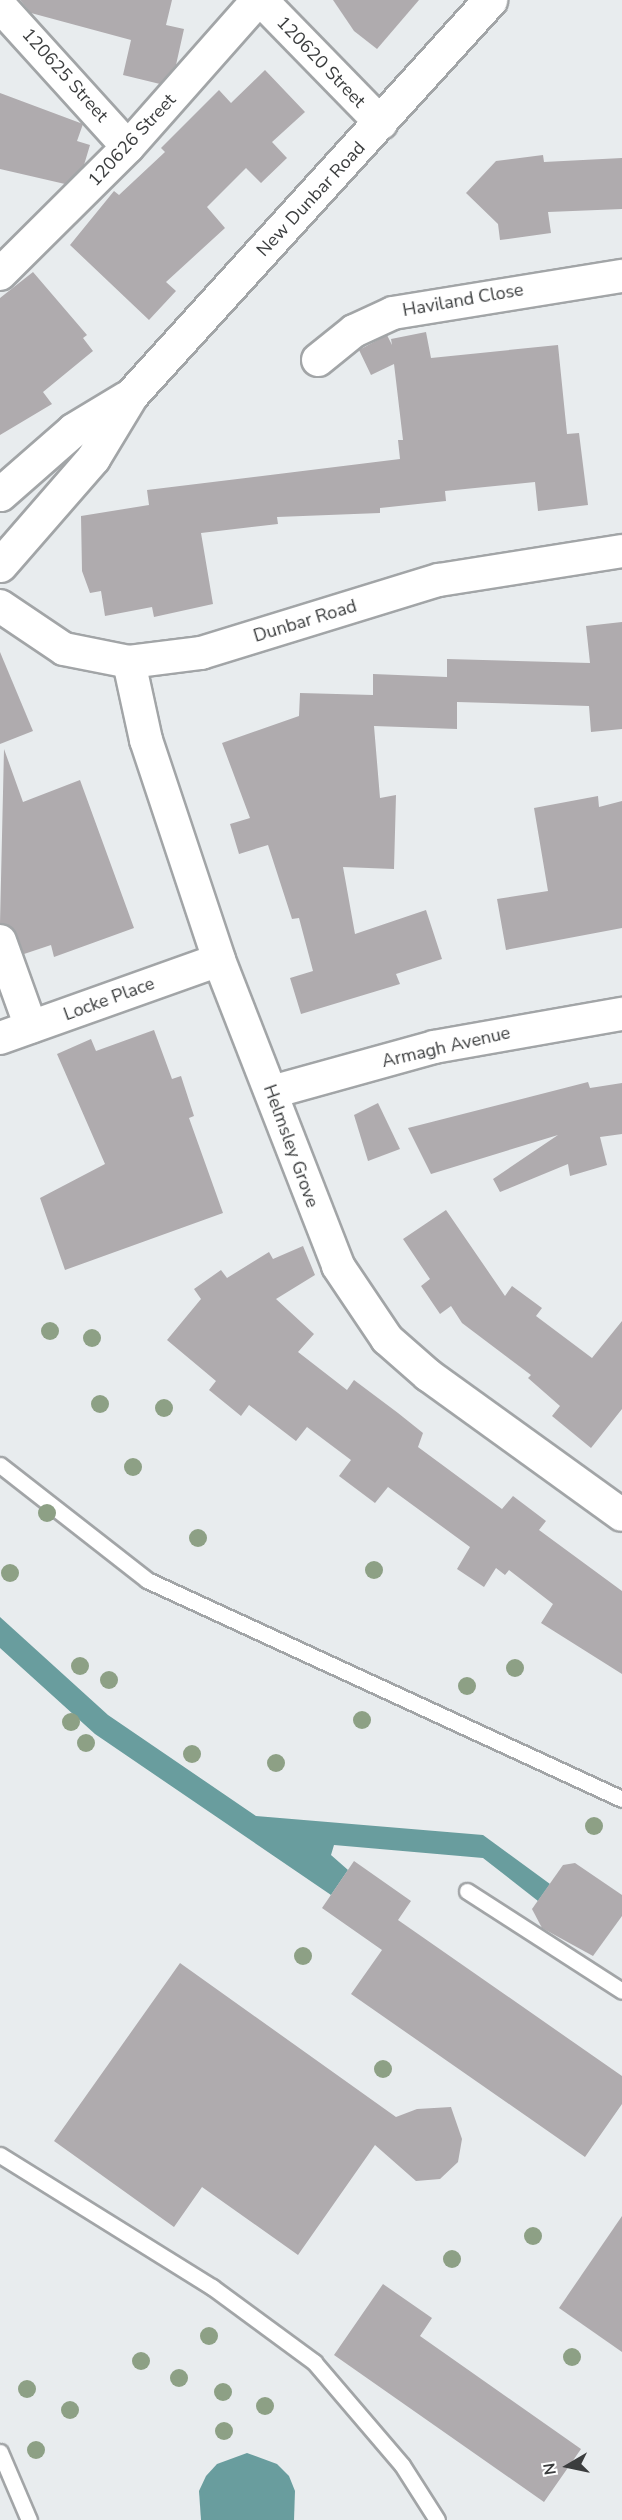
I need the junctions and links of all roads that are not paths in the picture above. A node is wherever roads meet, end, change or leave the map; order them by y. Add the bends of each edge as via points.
1 (260, 0) edge
2 (490, 0) edge
3 (0, 6) edge
4 (381, 123) junction
5 (128, 147) junction
6 (0, 274) edge
7 (622, 276) edge
8 (318, 360) dead end
9 (130, 395) junction
10 (0, 494) edge
11 (622, 551) edge
12 (0, 565) edge
13 (0, 606) edge
14 (129, 662) junction
15 (0, 941) edge
16 (219, 960) junction
17 (622, 1014) edge
18 (31, 1028) junction
19 (0, 1038) edge
20 (272, 1092) junction
21 (0, 1465) edge
22 (622, 1515) edge
23 (622, 1799) edge
24 (467, 1891) dead end
25 (622, 1991) edge
26 (0, 2155) edge
27 (0, 2452) edge
28 (29, 2520) edge
29 (437, 2520) edge

1 - 4 street, 120620 Street
1 - 5 street, 120626 Street
2 - 4 street, New Dunbar Road
3 - 5 street, 120625 Street via 63,69
4 - 9 street, New Dunbar Road
5 - 6 street, 120626 Street
7 - 8 street, Haviland Close via 393,313 354,331
9 - 10 street, New Dunbar Road via 73,430
9 - 12 street, New Dunbar Road via 93,458
11 - 14 street, Dunbar Road via 439,580 201,653
13 - 14 street, Dunbar Road via 64,649
14 - 16 street, Helmsley Grove via 146,740
15 - 18 street
16 - 18 street, Locke Place
16 - 20 street, Helmsley Grove
17 - 20 street, Armagh Avenue via 434,1047
18 - 19 street, Locke Place
20 - 22 street, Helmsley Grove via 338,1266 387,1338 428,1375
21 - 23 lane via 147,1580
24 - 25 lane
26 - 29 lane via 212,2287 314,2362 402,2465
27 - 28 lane

